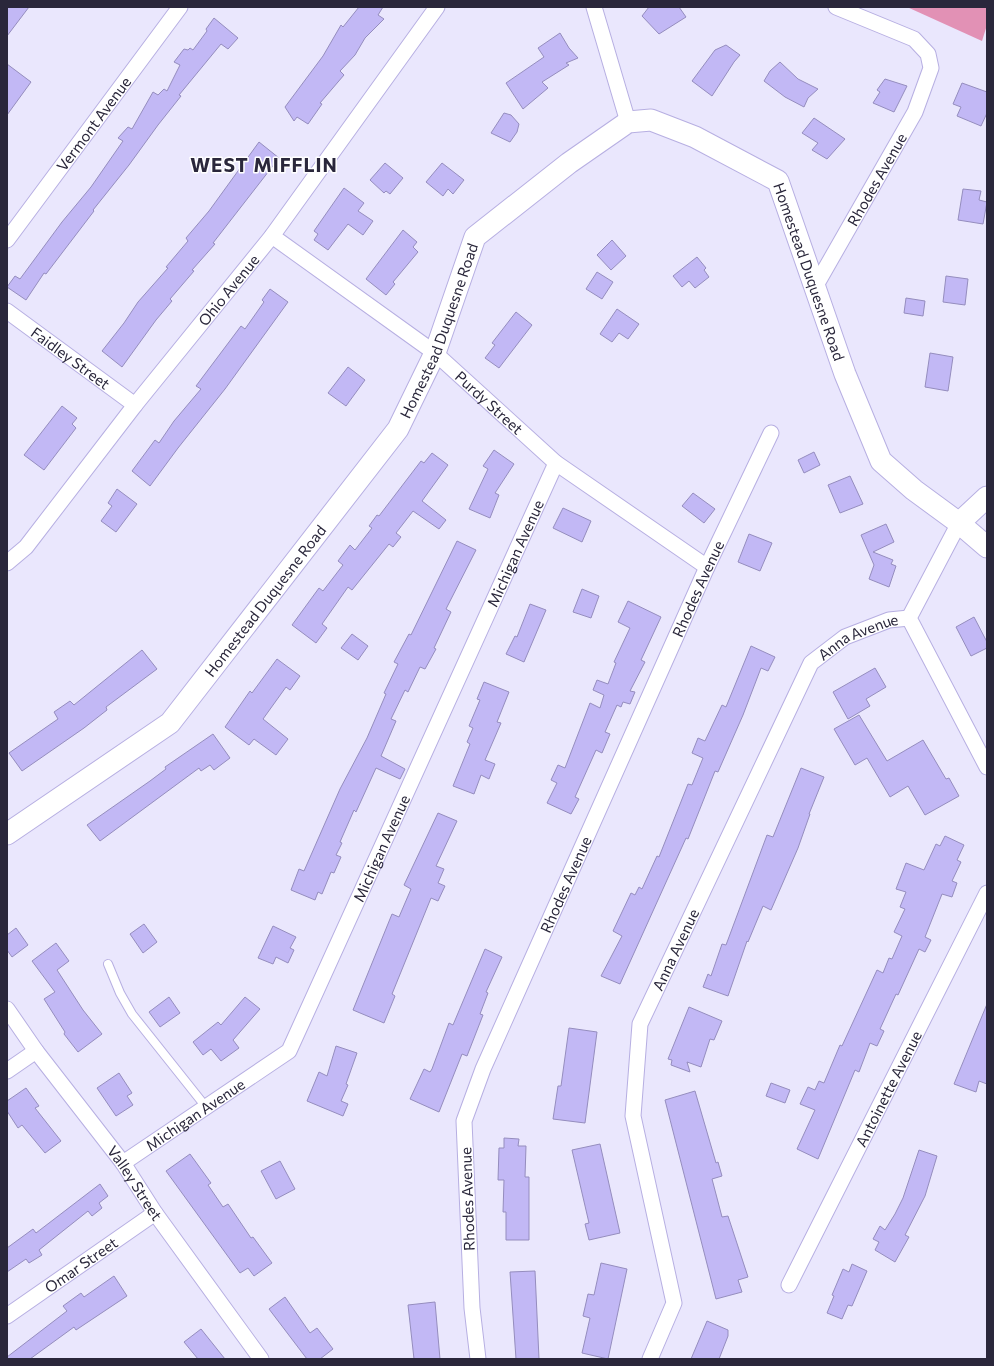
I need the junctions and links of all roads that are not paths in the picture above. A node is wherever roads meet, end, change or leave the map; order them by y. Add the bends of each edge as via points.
1 (180, 7) edge
2 (437, 7) edge
3 (594, 7) edge
4 (836, 7) edge
5 (628, 122) junction
6 (272, 236) junction
7 (7, 240) edge
8 (815, 287) junction
9 (7, 311) edge
10 (435, 353) junction
11 (135, 405) junction
12 (771, 433) dead end
13 (556, 463) junction
14 (987, 497) edge
15 (959, 523) junction
16 (26, 547) junction
17 (987, 547) edge
18 (7, 548) edge
19 (7, 563) edge
20 (707, 567) junction
21 (909, 618) junction
22 (987, 767) edge
23 (7, 834) edge
24 (987, 893) edge
25 (108, 964) dead end
26 (7, 1009) edge
27 (36, 1051) junction
28 (7, 1071) edge
29 (206, 1107) junction
30 (122, 1163) junction
31 (155, 1213) junction
32 (789, 1285) dead end
33 (7, 1316) edge
34 (261, 1359) edge
35 (478, 1359) edge
36 (650, 1359) edge

1 - 7 street, Vermont Avenue
2 - 6 street, Ohio Avenue
3 - 5 street
4 - 8 street, Rhodes Avenue via 914,39 928,54 931,68 915,112
5 - 8 street, Homestead Duquesne Road via 651,120 695,137 778,181
5 - 10 street, Homestead Duquesne Road via 569,163 475,237
6 - 10 street, Purdy Street
6 - 11 street, Ohio Avenue
8 - 15 street, Homestead Duquesne Road via 845,374 881,461 914,490
9 - 11 street, Faidley Street
10 - 13 street, Purdy Street
10 - 23 street, Homestead Duquesne Road via 398,429 170,723
11 - 16 street, Ohio Avenue
12 - 20 street, Rhodes Avenue
13 - 20 street, Purdy Street
13 - 29 street, Michigan Avenue via 289,1051
14 - 15 street
15 - 17 street, Homestead Duquesne Road
15 - 21 street
16 - 18 street
16 - 19 street, Ohio Avenue
20 - 35 street, Rhodes Avenue via 483,1069 464,1121 472,1308
21 - 22 street
21 - 36 street, Anna Avenue via 889,620 845,637 811,663 640,1024 633,1116 674,1303
24 - 32 street, Antoinette Avenue
25 - 29 lane via 132,1014
26 - 27 street, Valley Street
27 - 28 street
27 - 30 street, Valley Street
29 - 30 street, Michigan Avenue
30 - 31 street, Valley Street
31 - 33 street, Omar Street
31 - 34 street, Valley Street

